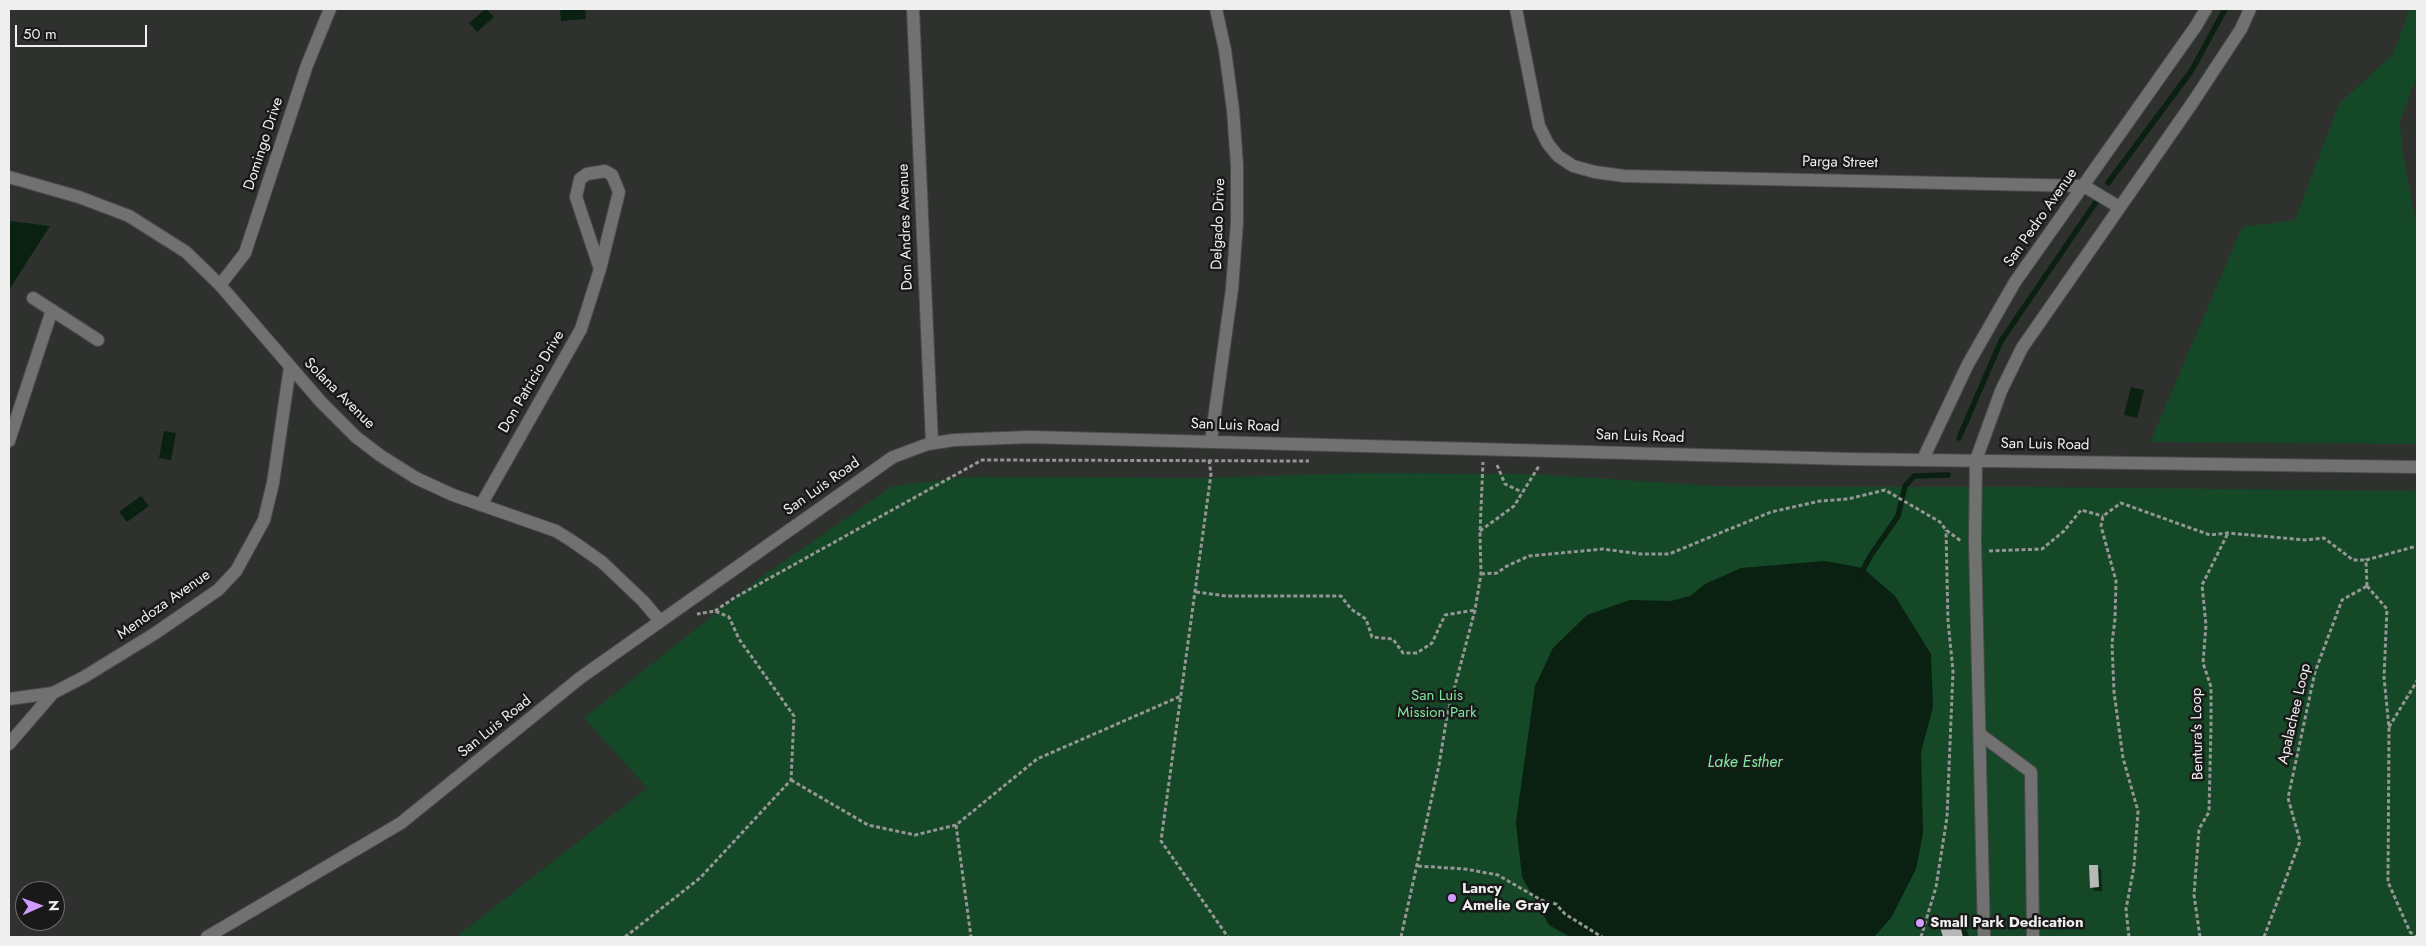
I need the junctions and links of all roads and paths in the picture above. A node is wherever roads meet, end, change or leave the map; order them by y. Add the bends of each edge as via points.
1 (330, 9) edge
2 (914, 9) edge
3 (1216, 9) edge
4 (1516, 9) edge
5 (2206, 9) edge
6 (2250, 9) edge
7 (9, 178) edge
8 (2084, 186) junction
9 (2119, 207) junction
10 (600, 269) junction
11 (220, 285) junction
12 (33, 298) dead end
13 (52, 310) junction
14 (98, 340) dead end
15 (290, 367) junction
16 (9, 441) edge
17 (1212, 441) junction
18 (932, 443) junction
19 (1484, 449) junction
20 (1923, 459) junction
21 (1209, 460) junction
22 (1976, 460) junction
23 (1316, 462) dead end
24 (1473, 464) dead end
25 (1483, 464) junction
26 (1497, 465) junction
27 (1506, 465) dead end
28 (1531, 466) dead end
29 (1539, 466) junction
30 (1549, 466) dead end
31 (2417, 467) edge
32 (1522, 492) junction
33 (481, 505) junction
34 (2103, 516) junction
35 (1946, 530) junction
36 (1480, 532) junction
37 (2228, 533) junction
38 (2417, 546) edge
39 (1975, 550) junction
40 (2366, 560) junction
41 (1480, 574) junction
42 (2368, 586) junction
43 (1196, 592) junction
44 (1475, 610) junction
45 (715, 611) junction
46 (687, 616) dead end
47 (660, 621) junction
48 (2417, 681) edge
49 (53, 693) junction
50 (1181, 696) junction
51 (9, 698) edge
52 (2389, 728) junction
53 (1981, 735) junction
54 (9, 744) edge
55 (2001, 750) junction
56 (1982, 768) junction
57 (791, 780) junction
58 (956, 825) junction
59 (1418, 866) junction
60 (207, 937) edge
61 (625, 937) edge
62 (971, 937) edge
63 (1228, 937) edge
64 (1401, 937) edge
65 (1602, 937) edge
66 (1921, 937) edge
67 (1984, 937) edge
68 (2033, 937) edge
69 (2129, 937) edge
70 (2200, 937) edge
71 (2264, 937) edge
72 (2416, 937) edge

1 - 11 street, Domingo Drive via 307,65 245,253
2 - 18 street, Don Andres Avenue
3 - 17 street, Delgado Drive via 1233,110 1237,222 1232,289
4 - 8 street, Parga Street via 1539,126 1558,156 1573,166 1624,176
5 - 8 street, San Pedro Avenue
6 - 9 street via 2241,29 2193,102
7 - 11 street, Solana Avenue via 79,197 129,216 186,252
8 - 9 street, Parga Street
8 - 20 street, San Pedro Avenue via 2015,282 1990,324
9 - 22 street via 2022,348 2000,391
10 - 10 street, Don Patricio Drive via 619,192 612,175 605,171 587,174 580,179 576,197
10 - 33 street, Don Patricio Drive via 581,329
11 - 15 street, Solana Avenue
12 - 13 street
13 - 14 street
13 - 16 street
15 - 33 street, Solana Avenue via 356,437 381,456 416,478
15 - 49 street, Mendoza Avenue via 273,483 264,520 236,571 218,590 154,634
17 - 18 street, San Luis Road via 1029,437
17 - 19 street, San Luis Road
18 - 47 street, San Luis Road via 892,457
19 - 20 street, San Luis Road
19 - 25 path
20 - 22 street, San Luis Road
21 - 23 path
21 - 43 path via 1211,474
21 - 45 path via 982,460
22 - 31 street, San Luis Road
22 - 39 street
24 - 25 path
25 - 26 path
25 - 36 path
26 - 27 path
26 - 32 path via 1505,484
28 - 29 path
29 - 30 path
29 - 32 path
32 - 36 path via 1514,506
33 - 47 street, Solana Avenue via 556,531 572,541 602,562
34 - 37 path via 2122,503 2210,535
34 - 39 path via 2081,510 2064,531 2042,549
34 - 69 path via 2101,526 2116,580 2112,643 2114,692 2123,758 2138,811 2134,867 2126,909
35 - 39 path
35 - 41 path via 1940,522 1885,490 1771,512 1669,554 1603,549 1529,556 1497,573
35 - 66 path via 1948,621 1953,671 1947,817 1936,887
36 - 41 path
37 - 40 path via 2305,540 2324,538 2353,560
37 - 70 path, Bentura's Loop via 2202,586 2206,625 2203,662 2211,687 2211,725 2209,812 2199,829 2194,895
38 - 40 path
39 - 53 street
40 - 42 path
41 - 44 path
42 - 52 path via 2387,609 2384,677
42 - 71 path, Apalachee Loop via 2342,600 2314,672 2288,798 2300,841
43 - 44 path via 1226,596 1341,596 1366,620 1372,637 1393,639 1403,653 1417,653 1432,643 1445,615
43 - 50 path
44 - 59 path via 1447,716
45 - 46 path
45 - 57 path via 729,618 739,639 794,716
47 - 60 street, San Luis Road via 580,678 401,823
48 - 52 path
49 - 51 street, Mendoza Avenue
49 - 54 street, Mendoza Avenue
50 - 58 path via 1037,759
50 - 63 path via 1161,841
52 - 72 path via 2388,882 2410,932
53 - 55 street
53 - 56 street
55 - 56 street
55 - 68 street via 2031,772
56 - 67 street
57 - 58 path via 868,825 915,835
57 - 61 path via 700,878
58 - 62 path
59 - 64 path
59 - 65 path via 1466,868 1498,875 1540,900 1556,904

